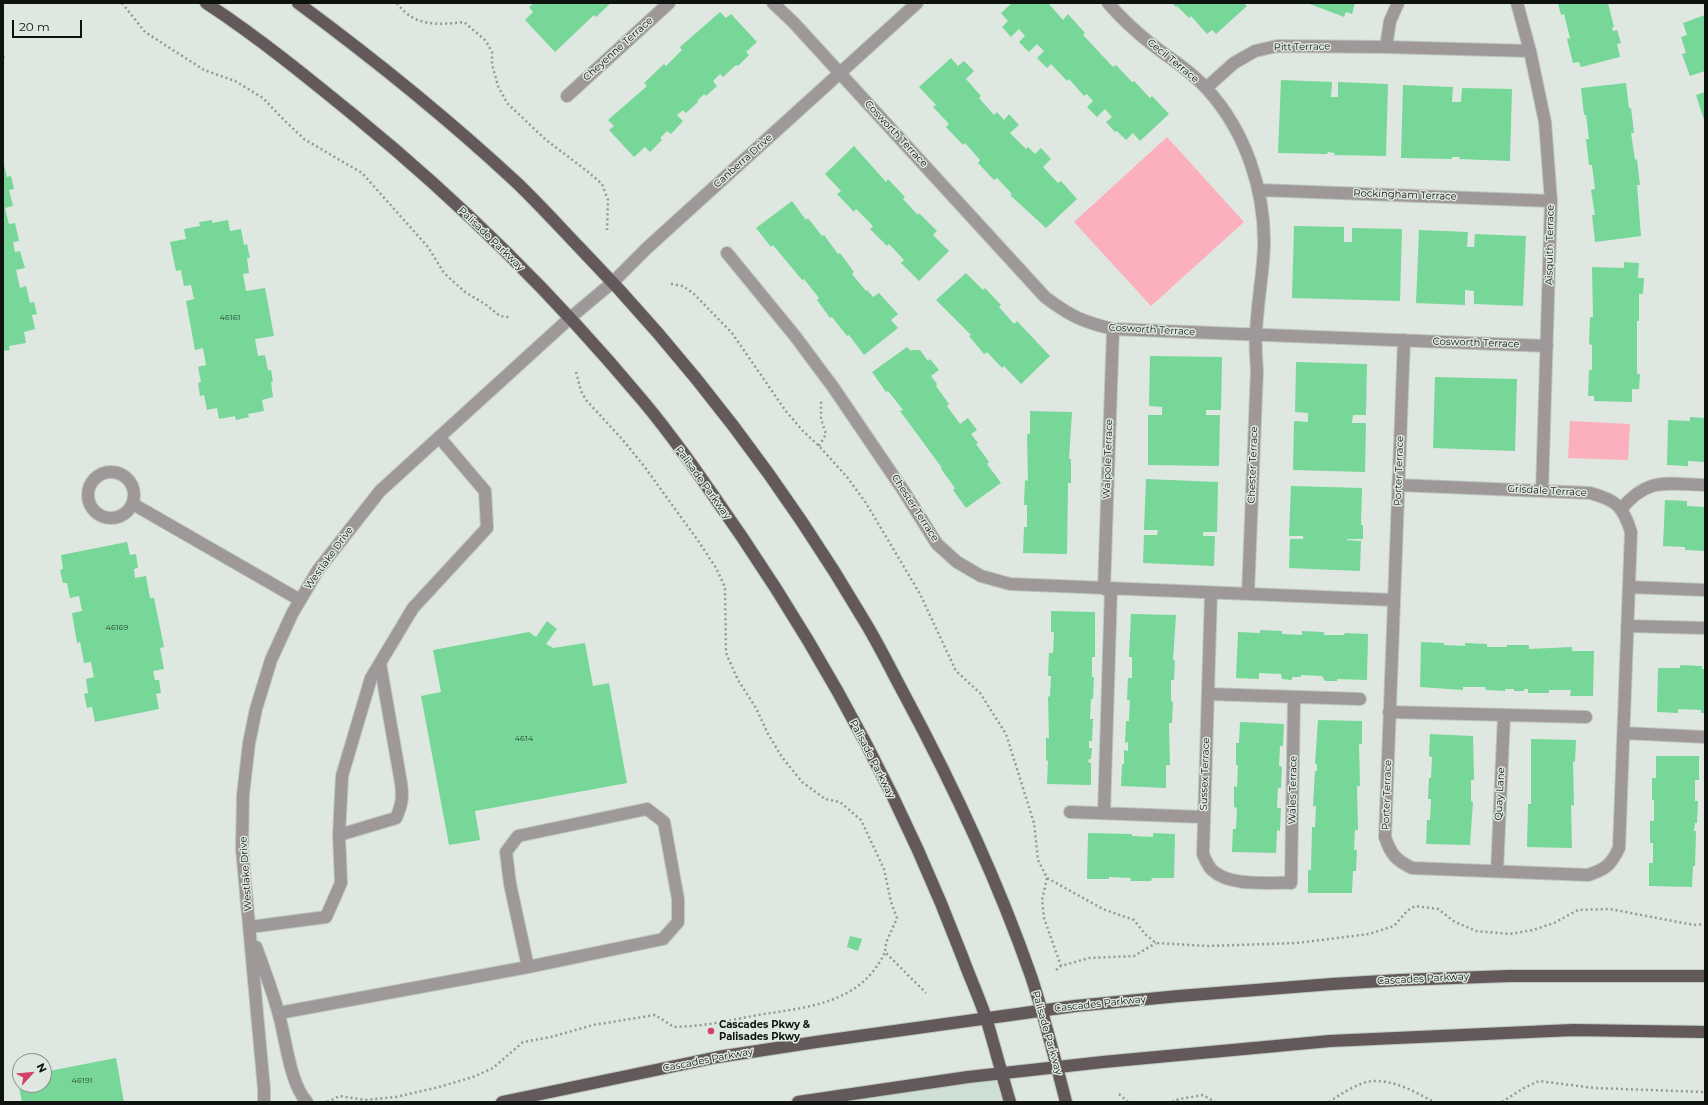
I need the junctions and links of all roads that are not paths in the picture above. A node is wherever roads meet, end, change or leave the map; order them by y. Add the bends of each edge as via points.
1 (206, 3) edge
2 (298, 3) edge
3 (669, 3) edge
4 (773, 3) edge
5 (917, 3) edge
6 (1108, 3) edge
7 (1398, 3) edge
8 (1517, 3) edge
9 (1386, 47) junction
10 (1530, 51) junction
11 (840, 73) junction
12 (1206, 88) junction
13 (567, 96) dead end
14 (1259, 190) junction
15 (1551, 201) junction
16 (727, 253) dead end
17 (613, 282) junction
18 (570, 318) junction
19 (1113, 329) junction
20 (1255, 335) junction
21 (1404, 340) junction
22 (1547, 346) junction
23 (439, 437) junction
24 (1398, 485) junction
25 (1705, 485) edge
26 (1542, 491) junction
27 (132, 504) dead end
28 (1621, 509) junction
29 (1630, 587) junction
30 (1107, 589) junction
31 (1705, 590) edge
32 (1211, 593) junction
33 (1248, 594) junction
34 (300, 600) junction
35 (1394, 600) junction
36 (1627, 626) junction
37 (1705, 628) edge
38 (380, 664) junction
39 (1208, 694) junction
40 (1294, 698) junction
41 (1360, 699) dead end
42 (1389, 712) junction
43 (1504, 716) junction
44 (1586, 717) dead end
45 (1624, 734) junction
46 (1705, 737) edge
47 (1070, 812) dead end
48 (1104, 813) junction
49 (1203, 817) junction
50 (339, 835) junction
51 (1497, 871) junction
52 (1291, 883) joint
53 (250, 927) junction
54 (528, 967) junction
55 (1705, 976) edge
56 (1042, 1010) junction
57 (279, 1013) junction
58 (986, 1018) junction
59 (1705, 1032) edge
60 (1057, 1067) junction
61 (1002, 1074) junction
62 (264, 1102) edge
63 (307, 1102) edge
64 (502, 1102) edge
65 (798, 1102) edge
66 (1010, 1102) edge
67 (1066, 1102) edge

1 - 18 main road, Palisade Parkway via 302,73 396,150 484,230
2 - 17 main road, Palisade Parkway via 435,110 518,184
3 - 13 street, Cheyenne Terrace
4 - 11 street, Cosworth Terrace
5 - 11 street, Canberra Drive
6 - 12 street, Cecil Terrace via 1128,25 1181,65
7 - 9 street via 1390,21
8 - 10 street, Aisquith Terrace
9 - 10 street, Pitt Terrace
9 - 12 street, Pitt Terrace via 1277,46 1254,51 1234,63
10 - 15 street, Aisquith Terrace via 1544,122
11 - 17 street, Canberra Drive
11 - 19 street, Cosworth Terrace via 1045,297 1066,313 1090,324
12 - 14 street, Cecil Terrace via 1228,117 1245,147
14 - 15 street, Rockingham Terrace
14 - 20 street, Cecil Terrace via 1264,247
15 - 22 street, Aisquith Terrace
16 - 30 street, Chester Terrace via 833,387 937,544 957,562 981,576 1010,584
17 - 18 street, Canberra Drive
17 - 56 main road, Palisade Parkway via 670,346 747,444 817,544 866,623 956,795 1000,895
18 - 23 street, Westlake Drive
18 - 58 main road, Palisade Parkway via 644,403 705,483 770,578 817,655 872,756 917,848 946,913
19 - 20 street, Cosworth Terrace
19 - 30 street, Walpole Terrace
20 - 21 street, Cosworth Terrace
20 - 33 street, Chester Terrace via 1257,370
21 - 22 street, Cosworth Terrace
21 - 24 street, Porter Terrace
22 - 26 street, Aisquith Terrace
23 - 34 street, Westlake Drive via 380,490 318,570
23 - 38 street via 485,491 487,528 412,608
24 - 26 street, Grisdale Terrace
24 - 35 street, Porter Terrace
25 - 28 street via 1655,484 1643,488
26 - 28 street, Grisdale Terrace via 1590,493 1608,498
27 - 34 street
28 - 29 street, Grisdale Terrace via 1631,532
29 - 31 street
29 - 36 street, Grisdale Terrace
30 - 32 street, Chester Terrace
30 - 48 street, Walpole Terrace
32 - 33 street, Chester Terrace
32 - 39 street, Sussex Terrace
33 - 35 street, Chester Terrace
34 - 53 street, Westlake Drive via 272,660 256,709 249,743 243,795 242,849
35 - 42 street, Porter Terrace
36 - 37 street
36 - 45 street, Porter Terrace
38 - 50 street via 371,678 342,776
38 - 50 street via 401,784 401,807 396,818
39 - 40 street
39 - 49 street, Sussex Terrace
40 - 41 street
40 - 52 street, Wales Terrace
42 - 43 street
42 - 51 street, Porter Terrace via 1385,837 1390,851 1400,862 1412,868
43 - 44 street
43 - 51 street, Quay Lane
45 - 46 street
45 - 51 street, Porter Terrace via 1619,848 1612,862 1601,871 1588,875
47 - 48 street
48 - 49 street
49 - 52 street, Sussex Terrace via 1203,854 1211,869 1224,879
50 - 53 street via 341,883 326,916
53 - 57 street, Westlake Drive
53 - 62 street, Westlake Drive
54 - 54 street via 663,939 678,922 678,899 664,822 647,809 518,836 506,852 510,884
54 - 57 street
55 - 56 main road, Cascades Parkway via 1509,976 1347,983
56 - 58 main road, Cascades Parkway
56 - 60 main road, Palisade Parkway
57 - 63 street, Westlake Drive via 296,1083
58 - 61 main road, Palisade Parkway
58 - 64 main road, Cascades Parkway via 718,1058
59 - 60 main road via 1573,1030 1330,1041
60 - 61 main road
60 - 67 main road, Palisade Parkway
61 - 65 main road
61 - 66 main road, Palisade Parkway

